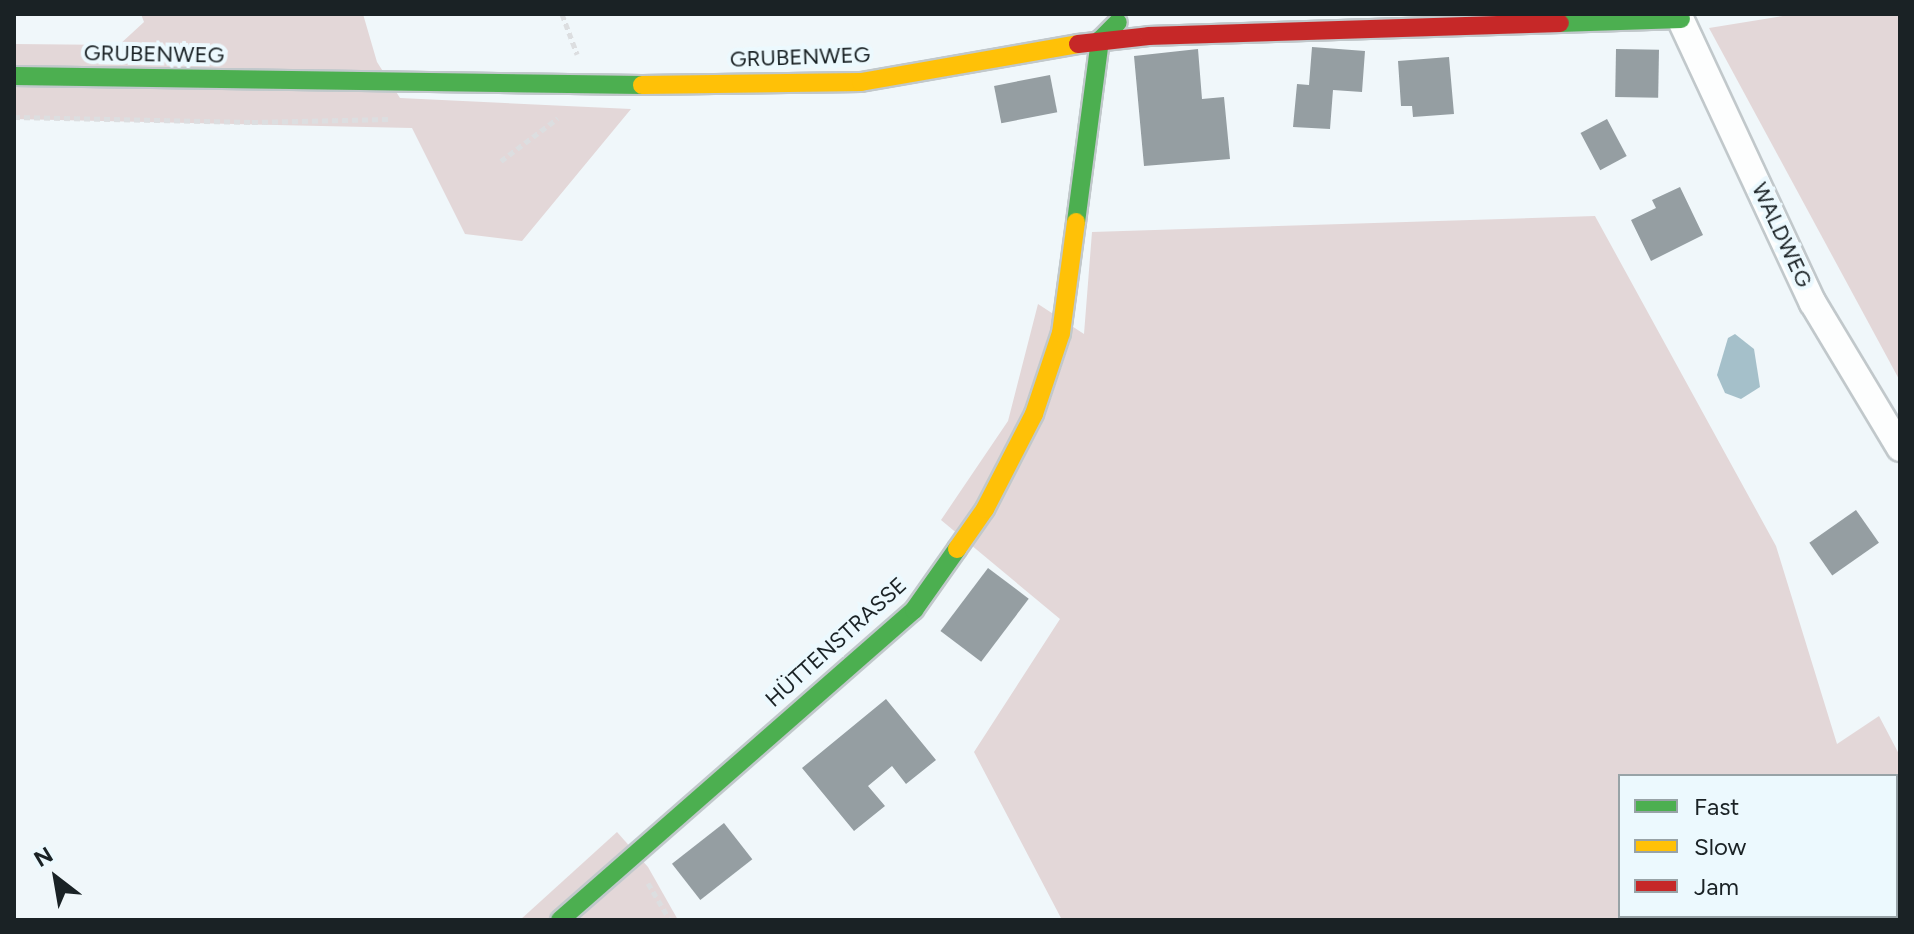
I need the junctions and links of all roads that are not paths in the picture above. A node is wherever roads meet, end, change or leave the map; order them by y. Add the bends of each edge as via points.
1 (1126, 14) edge
2 (1679, 16) edge
3 (1100, 40) junction
4 (14, 76) edge
5 (1900, 448) edge
6 (560, 920) edge

1 - 3 street
2 - 3 street, GRUBENWEG
2 - 5 street, WALDWEG via 1813,303
3 - 4 street, GRUBENWEG via 861,82 585,86
3 - 6 street, HÜTTENSTRASSE via 1061,333 1034,414 985,509 914,610

